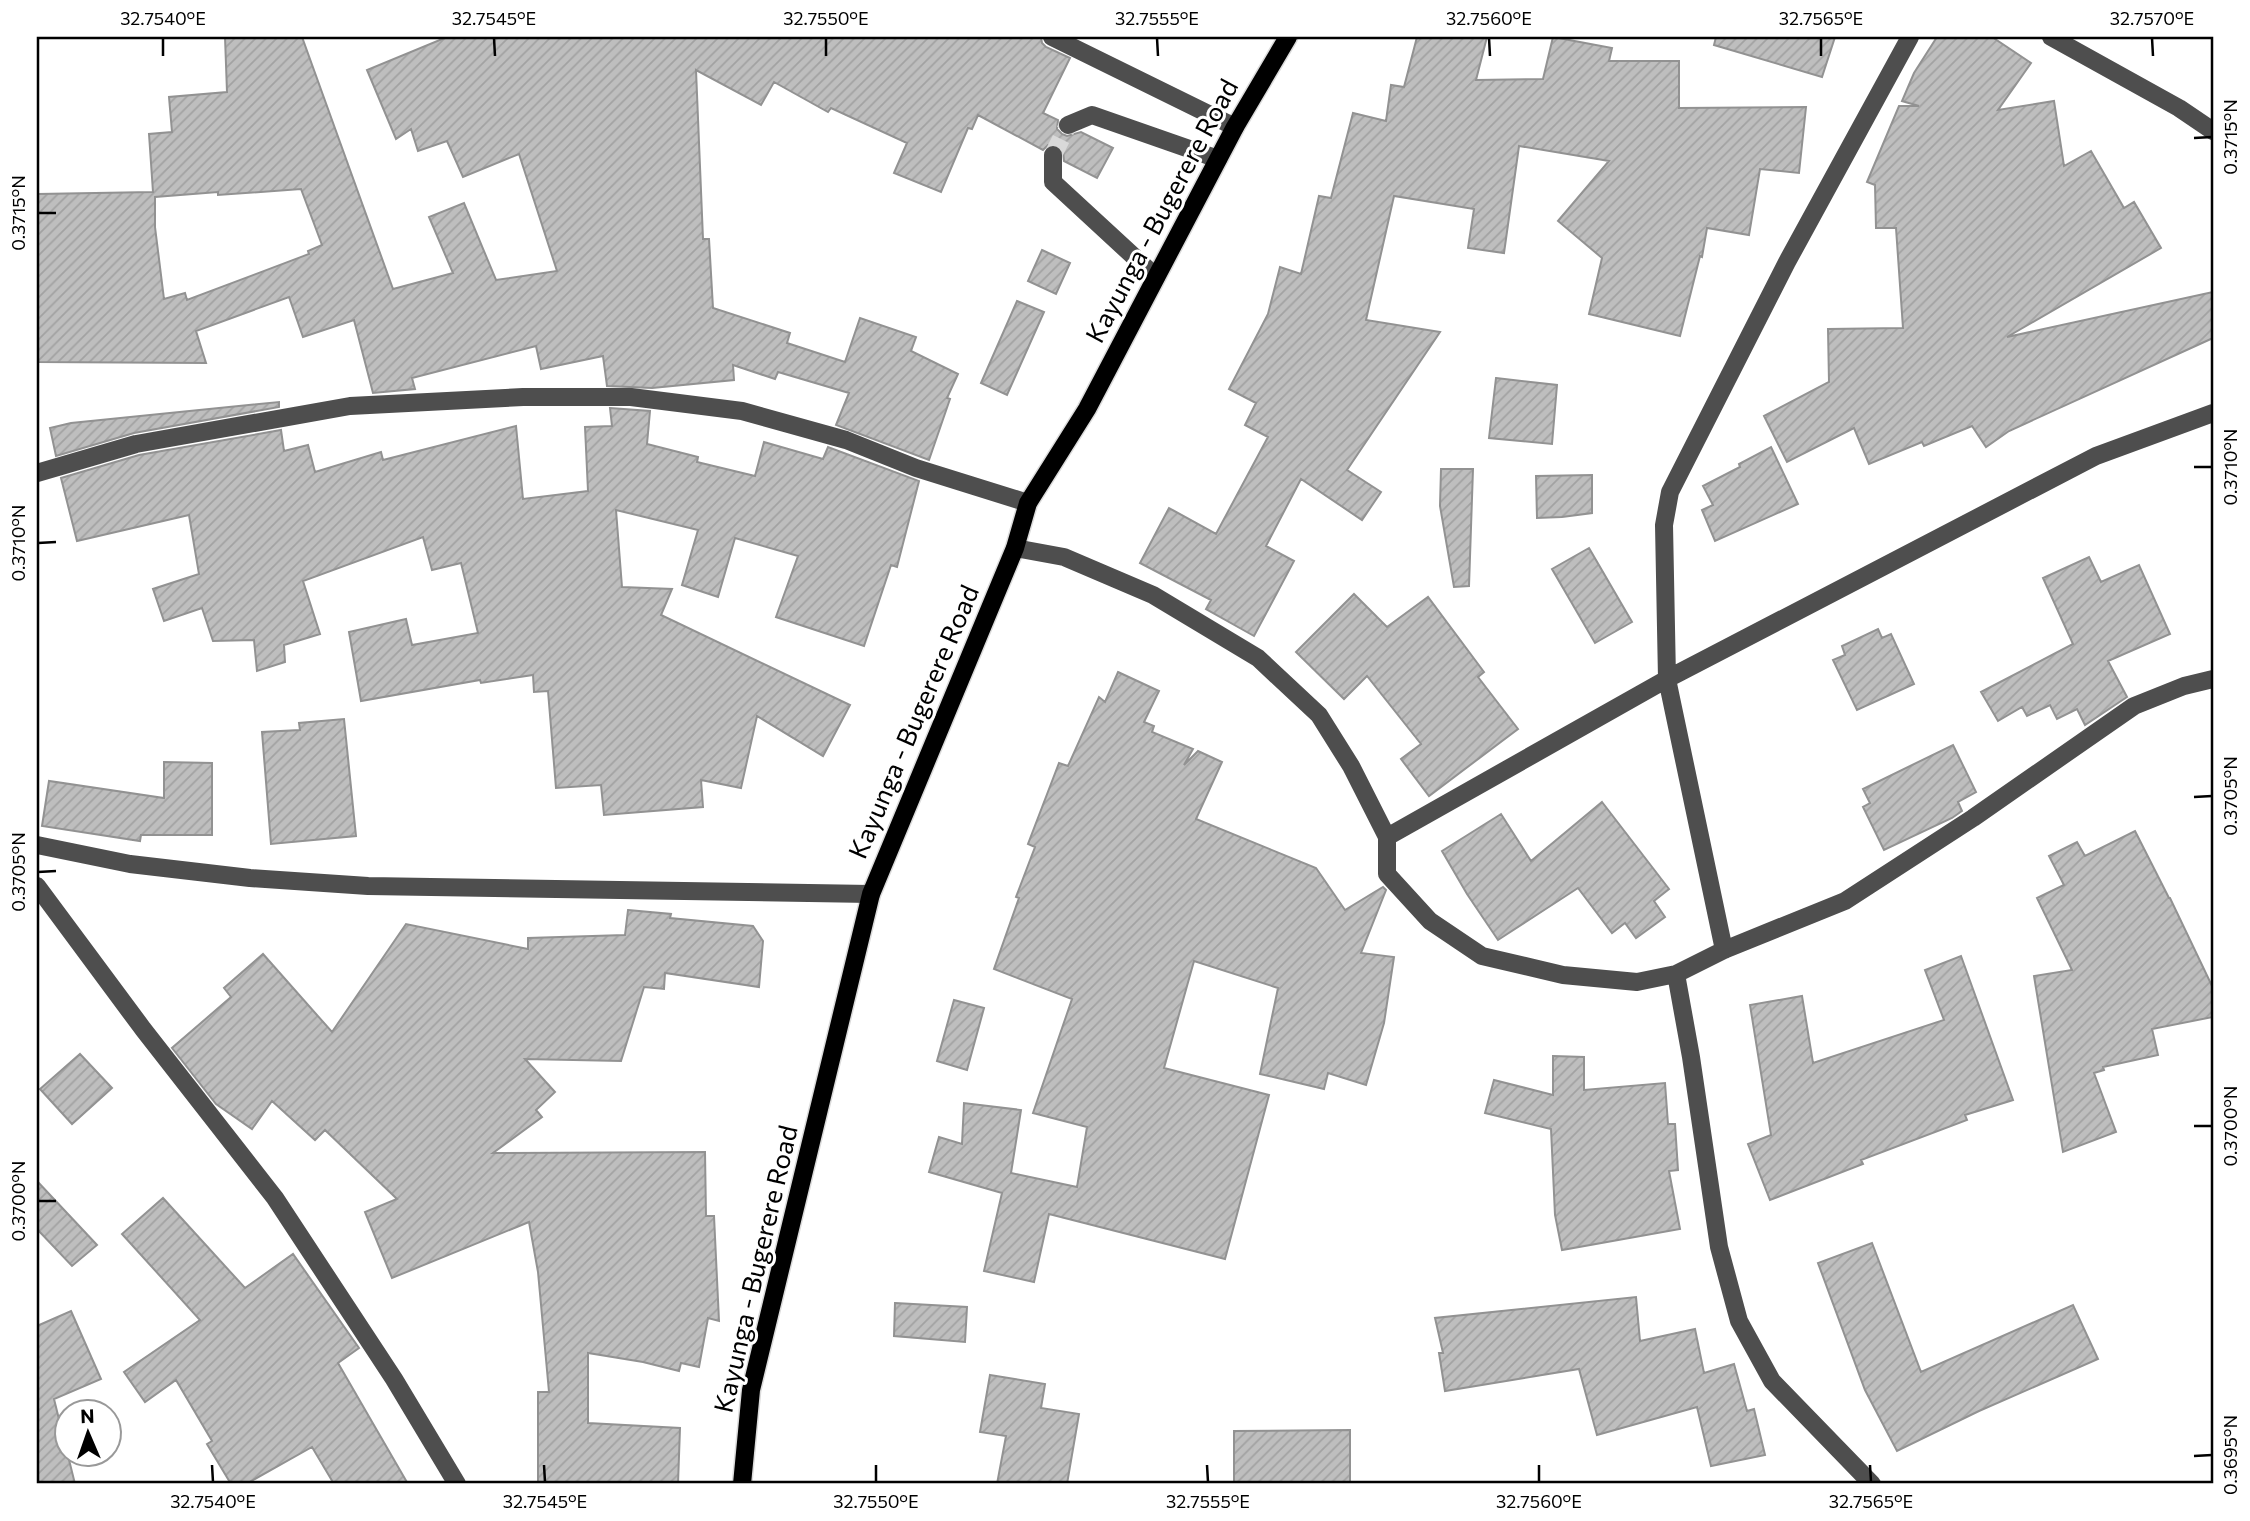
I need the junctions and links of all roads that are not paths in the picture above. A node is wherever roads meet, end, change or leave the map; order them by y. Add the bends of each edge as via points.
1 (1052, 37) edge
2 (1288, 37) edge
3 (1910, 37) edge
4 (2051, 37) edge
5 (1068, 125) dead end
6 (1235, 127) junction
7 (2213, 131) edge
8 (1053, 155) tunnel mouth
9 (1218, 159) junction
10 (1156, 277) junction
11 (2213, 413) edge
12 (37, 473) edge
13 (1028, 503) junction
14 (1015, 548) junction
15 (1667, 679) junction
16 (2213, 679) edge
17 (1387, 837) junction
18 (37, 845) edge
19 (37, 886) edge
20 (871, 894) junction
21 (1724, 950) junction
22 (1675, 974) junction
23 (457, 1484) edge
24 (742, 1484) edge
25 (1871, 1484) edge

1 - 6 street
2 - 6 main road, Kayunga - Bugerere Road
3 - 15 street via 1787,262 1670,492 1664,525
4 - 7 street
5 - 9 street via 1092,115
6 - 9 main road, Kayunga - Bugerere Road
8 - 10 street via 1053,182
9 - 10 main road, Kayunga - Bugerere Road
10 - 13 main road, Kayunga - Bugerere Road via 1087,408
11 - 15 street via 2096,456
12 - 13 street via 136,444 351,406 631,397 742,411 846,440 916,468
13 - 14 main road, Kayunga - Bugerere Road
14 - 17 street via 1064,557 1153,595 1258,658 1319,715
14 - 20 main road, Kayunga - Bugerere Road
15 - 17 street
15 - 21 street
16 - 21 street via 2134,706 1845,901
17 - 22 street via 1387,874 1430,921 1482,956 1563,975 1637,982
18 - 20 street via 130,864 368,886
19 - 23 street via 275,1198
20 - 24 main road, Kayunga - Bugerere Road via 751,1390
21 - 22 street
22 - 25 street via 1719,1247 1739,1321 1772,1381

